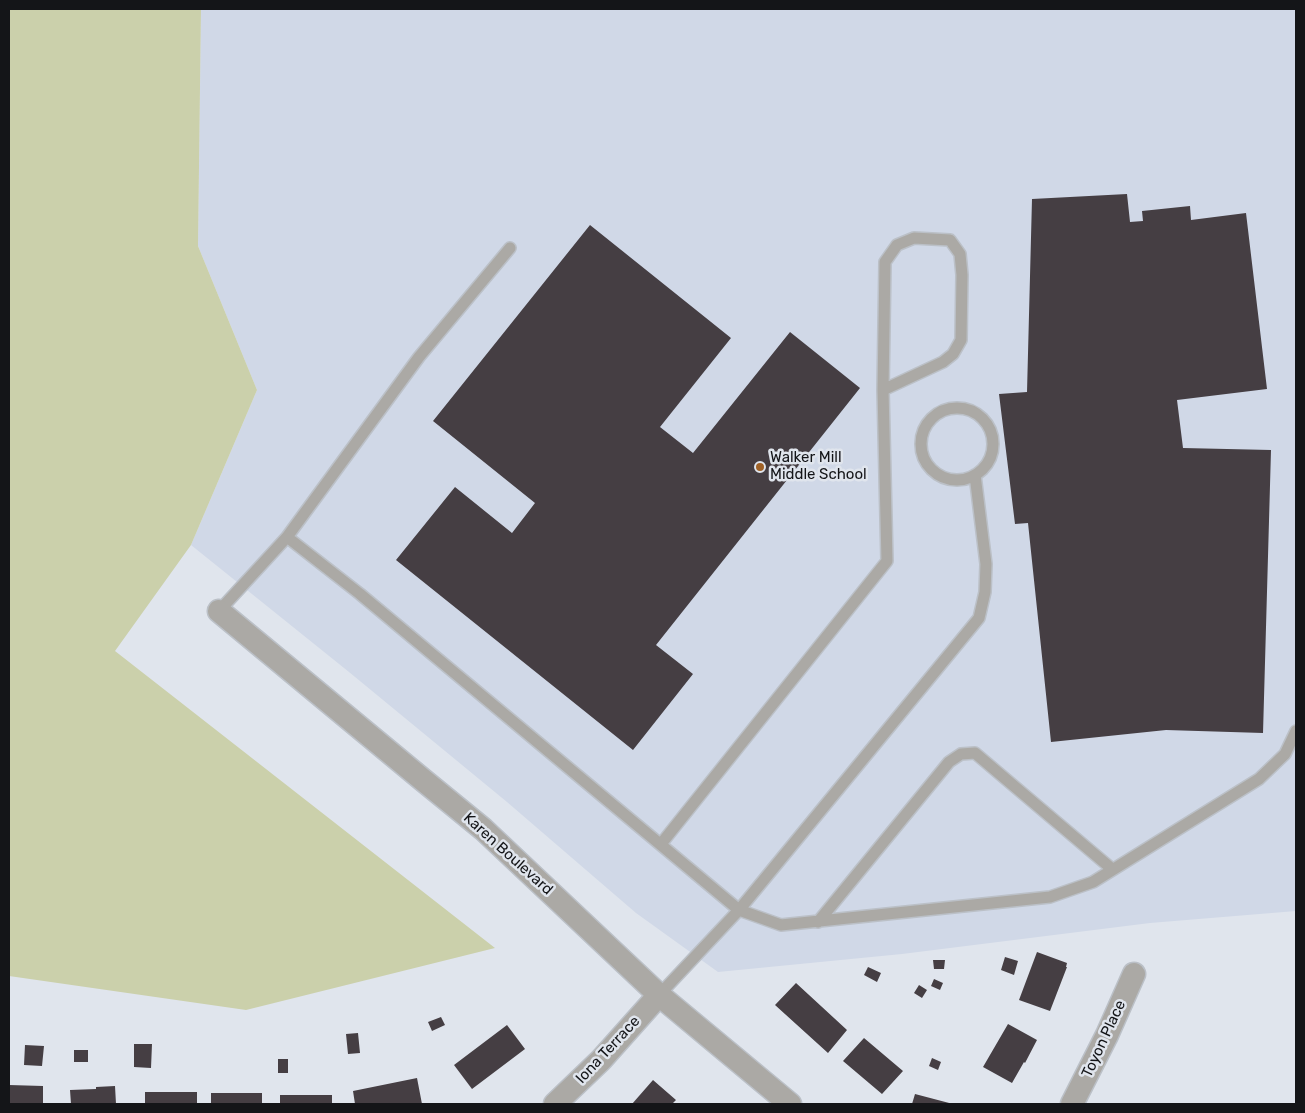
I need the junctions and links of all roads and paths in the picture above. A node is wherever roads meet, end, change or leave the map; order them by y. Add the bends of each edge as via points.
1 (510, 248) dead end
2 (883, 390) junction
3 (975, 475) junction
4 (288, 537) junction
5 (219, 611) joint
6 (1296, 731) edge
7 (661, 844) junction
8 (1112, 869) junction
9 (740, 910) junction
10 (818, 922) junction
11 (1134, 974) dead end
12 (659, 995) junction
13 (555, 1104) edge
14 (790, 1104) edge
15 (1072, 1104) edge

1 - 4 lane via 419,356
2 - 2 lane via 885,262 897,245 914,238 950,240 960,254 961,340 953,354 943,362
2 - 7 lane via 888,561
3 - 3 lane via 984,468 993,447 987,425 968,410 944,410 933,417 921,438 926,462 932,471 953,480
3 - 9 lane via 986,564 985,592 979,618
4 - 5 lane
4 - 7 lane
5 - 12 street, Karen Boulevard via 483,829
6 - 8 lane via 1285,754 1259,779
7 - 9 lane
8 - 10 lane via 1093,882 1050,897
8 - 10 lane via 975,753 961,754 949,762
9 - 10 lane via 781,925
9 - 12 lane
11 - 15 street, Toyon Place
12 - 13 street, Iona Terrace via 601,1060
12 - 14 street, Karen Boulevard

